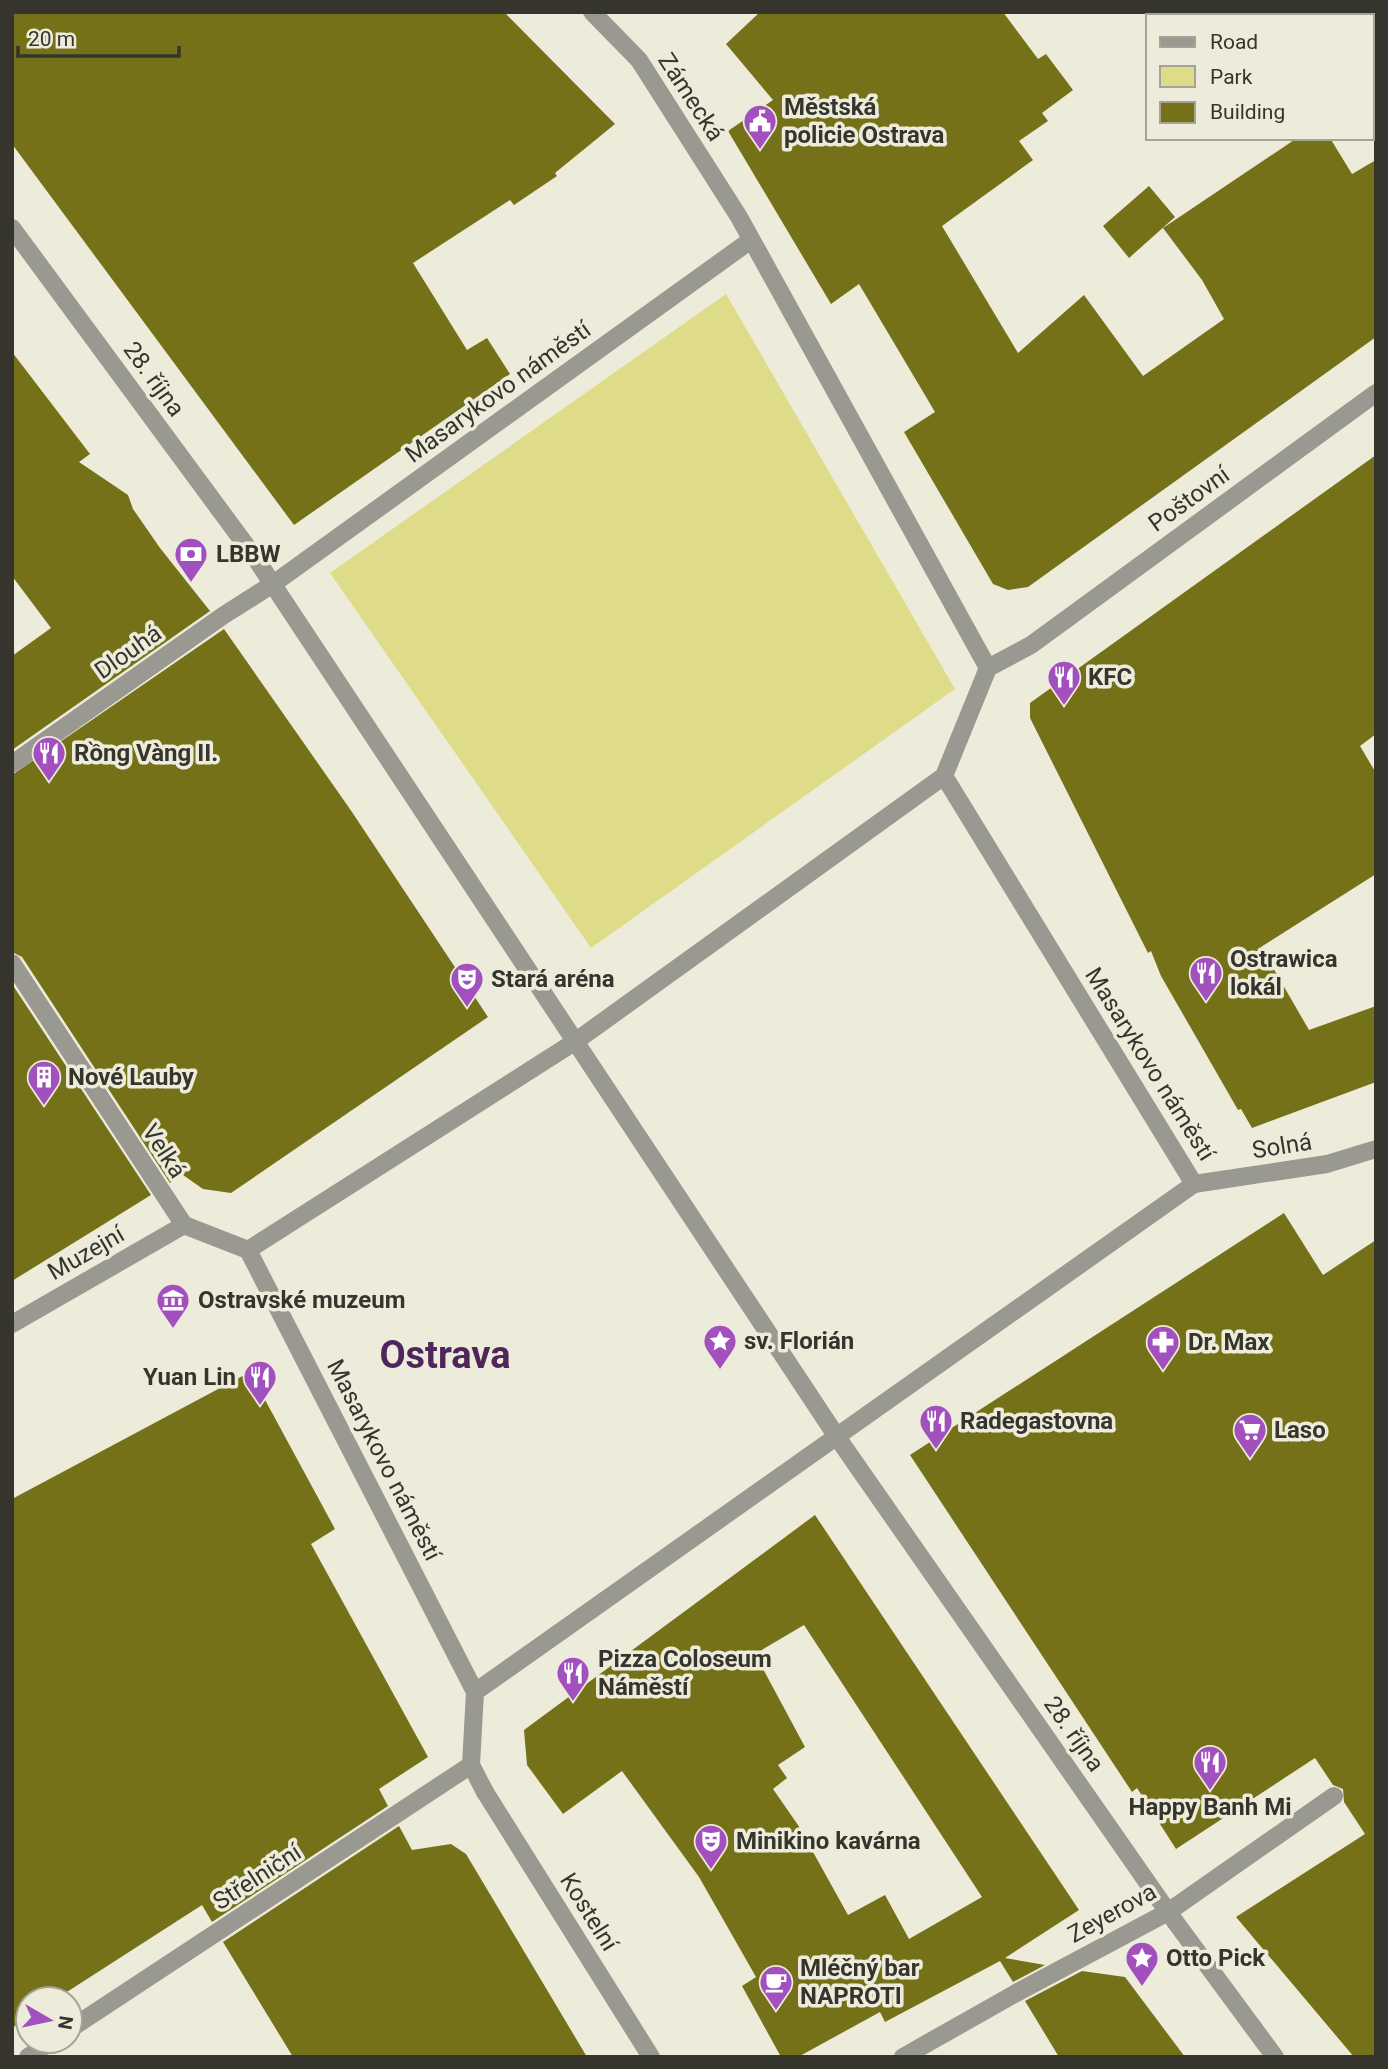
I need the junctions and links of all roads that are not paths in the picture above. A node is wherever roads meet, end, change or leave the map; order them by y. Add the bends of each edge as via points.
1 (592, 12) edge
2 (12, 228) edge
3 (751, 240) junction
4 (1376, 393) edge
5 (273, 584) junction
6 (988, 668) junction
7 (12, 764) edge
8 (944, 776) junction
9 (12, 963) edge
10 (576, 1041) junction
11 (1376, 1149) edge
12 (1194, 1184) junction
13 (184, 1225) junction
14 (248, 1250) junction
15 (12, 1324) edge
16 (837, 1437) junction
17 (475, 1692) junction
18 (471, 1765) junction
19 (1334, 1796) dead end
20 (1168, 1912) junction
21 (84, 2020) edge
22 (652, 2057) edge
23 (903, 2057) edge
24 (1275, 2057) edge

1 - 3 street, Zámecká via 639,60
2 - 5 street, 28. října
3 - 5 street, Masarykovo náměstí
3 - 6 street
4 - 6 street, Poštovní via 1031,645
5 - 7 street, Dlouhá
5 - 10 street, 28. října
6 - 8 street
8 - 10 street
8 - 12 street, Masarykovo náměstí
9 - 13 street, Velká
10 - 14 street
10 - 16 street
11 - 12 street, Solná via 1327,1164
12 - 16 street, Masarykovo náměstí
13 - 14 street
13 - 15 street, Muzejní
14 - 17 street, Masarykovo náměstí
16 - 17 street, Masarykovo náměstí
16 - 20 street, 28. října
17 - 18 street
18 - 21 street, Střelniční
18 - 22 street, Kostelní
19 - 20 street, Zeyerova
20 - 23 street, Zeyerova
20 - 24 street, 28. října

